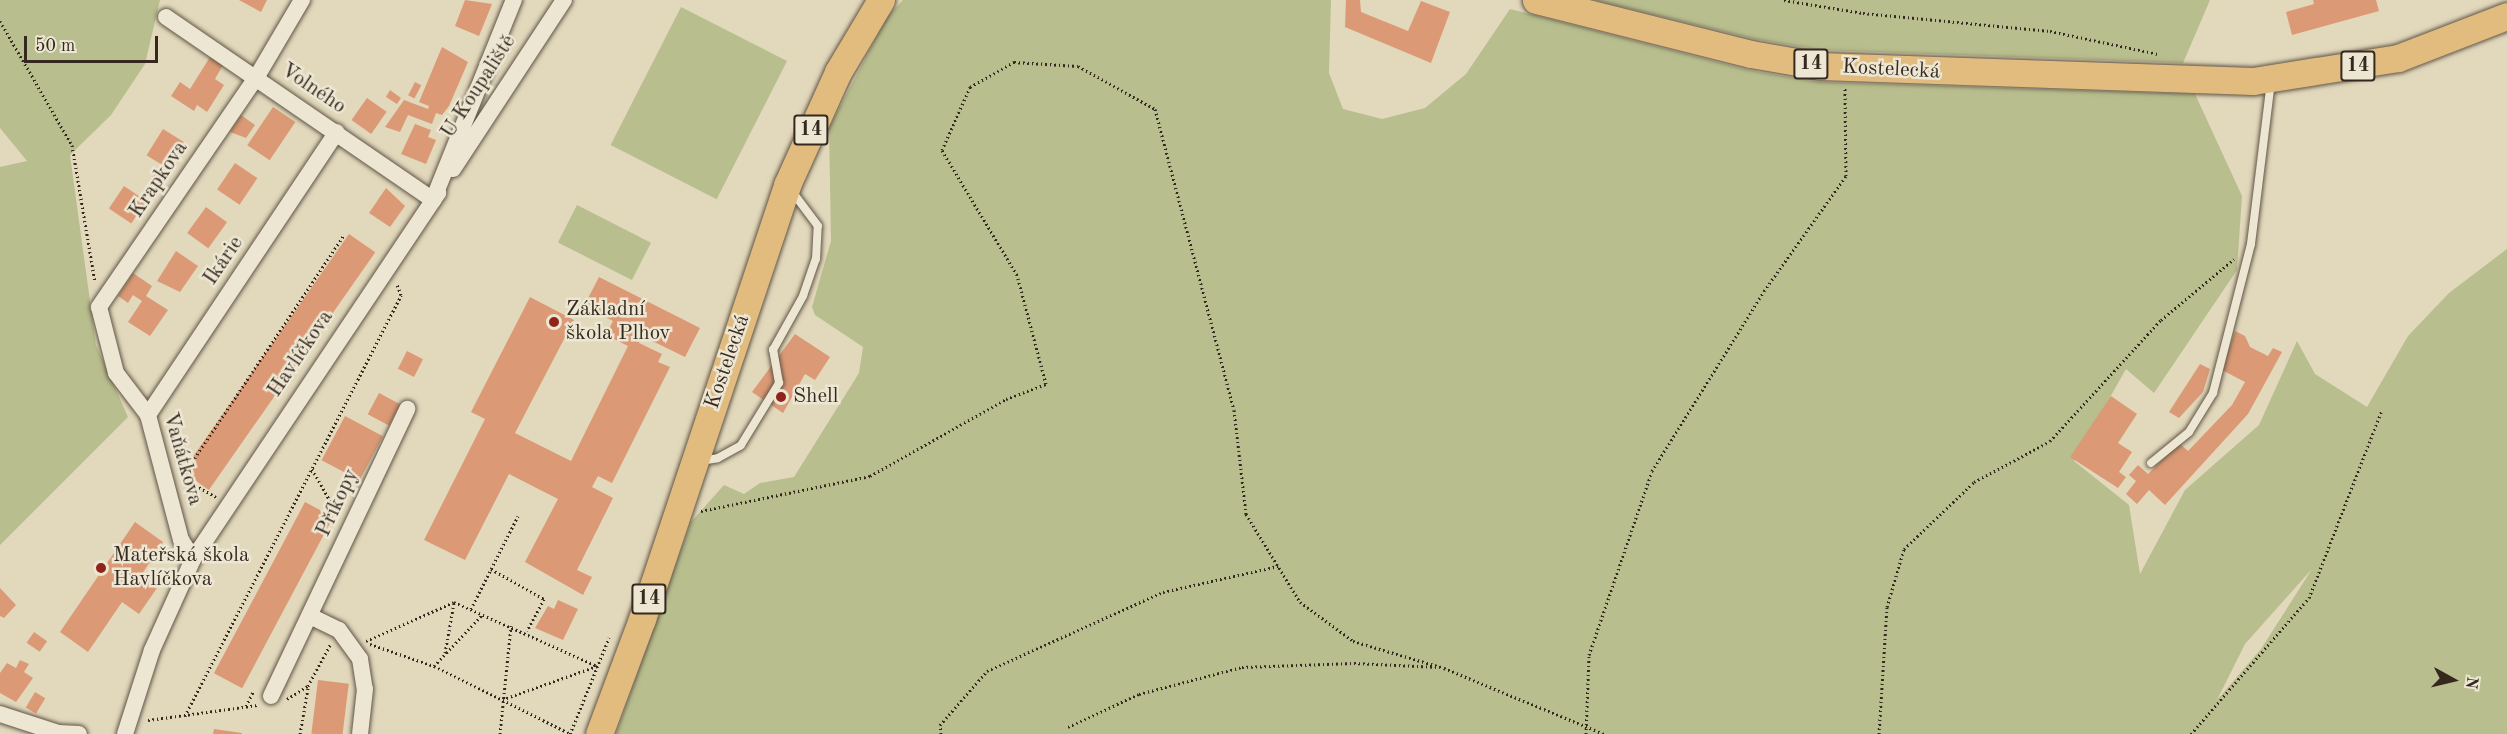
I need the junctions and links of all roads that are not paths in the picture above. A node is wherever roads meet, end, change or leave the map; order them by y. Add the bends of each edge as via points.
1 (302, 0) edge
2 (514, 0) edge
3 (564, 0) edge
4 (1536, 0) edge
5 (872, 3) edge
6 (2507, 16) edge
7 (166, 17) dead end
8 (256, 78) junction
9 (2262, 81) junction
10 (337, 132) junction
11 (787, 185) junction
12 (433, 200) junction
13 (99, 307) joint
14 (407, 409) dead end
15 (148, 415) junction
16 (693, 462) junction
17 (2151, 463) dead end
18 (193, 559) junction
19 (310, 615) junction
20 (274, 700) road end
21 (0, 714) edge
22 (127, 728) edge
23 (79, 734) edge
24 (360, 734) edge
25 (599, 734) edge

1 - 8 street, Krapkova
2 - 12 street, Havlíčkova
3 - 12 street, U Koupaliště
4 - 9 main road, Kostelecká / 14 via 1751,54 1844,68
5 - 11 main road, Kostelecká / 14
6 - 9 main road, 14 via 2398,58
7 - 8 street, Volného
8 - 10 street, Volného
8 - 13 street, Krapkova
9 - 17 lane via 2251,244 2213,393 2189,432
10 - 12 street, Volného
10 - 15 street, Ikárie
11 - 16 main road, Kostelecká / 14
11 - 16 lane via 818,226 816,259 803,296 773,350 779,383 741,445 718,458
12 - 18 street, Havlíčkova
13 - 15 street, Vaňátkova via 116,373
14 - 19 street, Příkopy
15 - 18 street, Vaňátkova via 181,540
16 - 25 main road, Kostelecká / 14
18 - 22 street, Havlíčkova via 152,650
19 - 20 street, Příkopy
19 - 24 street via 339,630 360,659 365,689
21 - 23 street via 58,733

